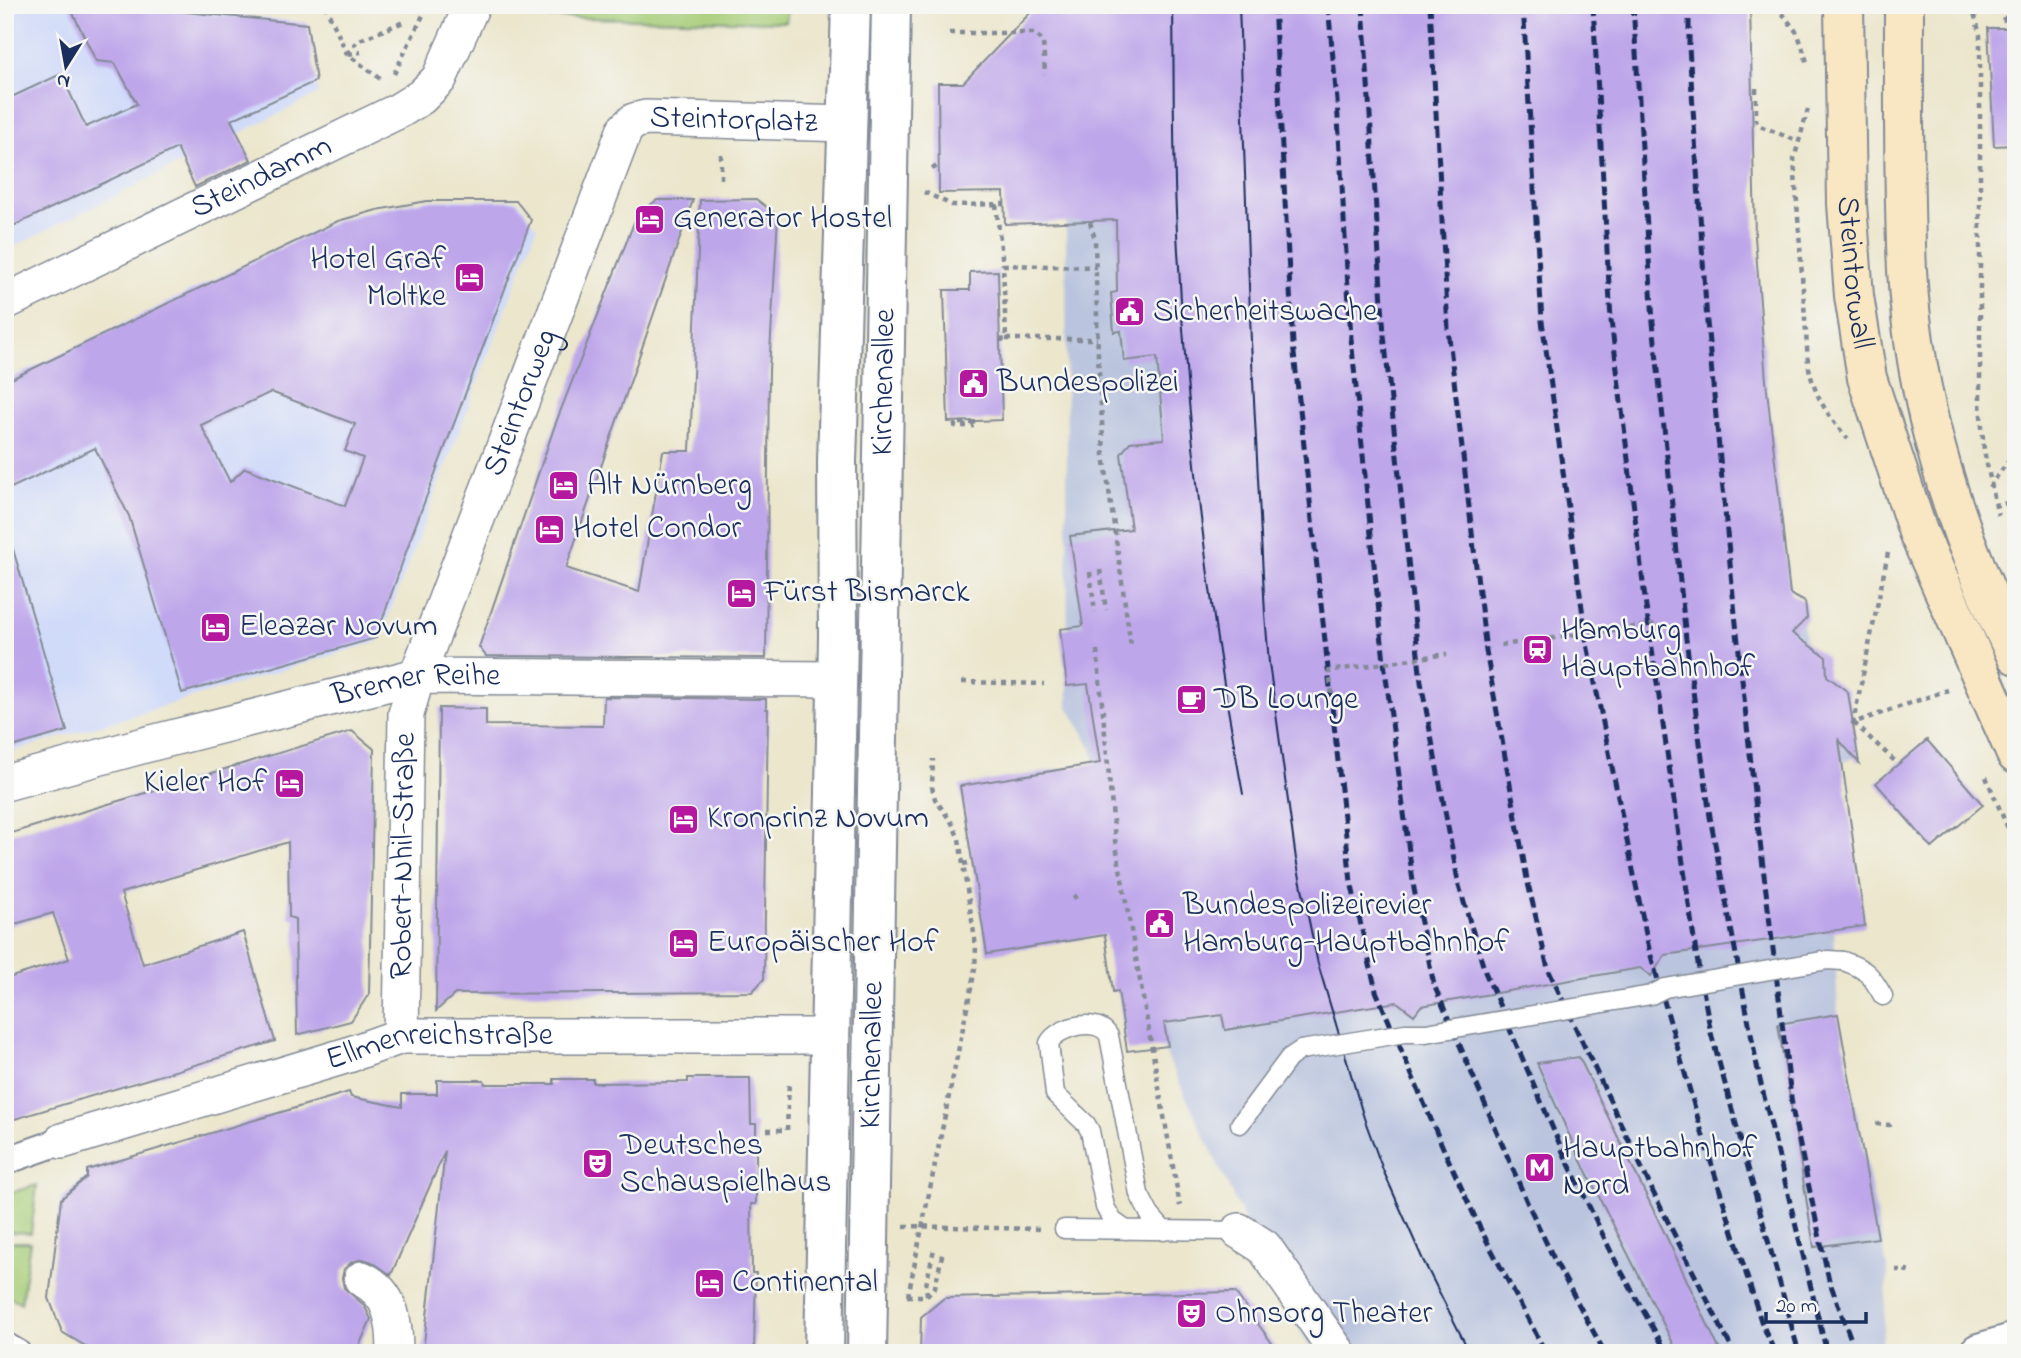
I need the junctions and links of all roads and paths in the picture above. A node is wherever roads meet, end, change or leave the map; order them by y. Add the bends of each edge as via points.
1 (325, 5) edge
2 (428, 5) edge
3 (472, 5) edge
4 (851, 5) edge
5 (891, 5) edge
6 (1776, 5) edge
7 (1844, 5) edge
8 (1904, 5) edge
9 (1972, 5) edge
10 (2005, 16) dead end
11 (406, 21) dead end
12 (948, 33) dead end
13 (2015, 36) edge
14 (361, 52) dead end
15 (347, 54) junction
16 (1807, 63) dead end
17 (1045, 74) dead end
18 (1756, 88) dead end
19 (847, 124) junction
20 (625, 129) joint
21 (1798, 141) dead end
22 (722, 146) dead end
23 (939, 165) dead end
24 (932, 169) dead end
25 (721, 179) dead end
26 (917, 189) dead end
27 (996, 204) junction
28 (1004, 204) dead end
29 (1090, 222) dead end
30 (1003, 265) junction
31 (1096, 267) junction
32 (5, 302) edge
33 (1097, 339) junction
34 (2016, 451) edge
35 (1990, 486) junction
36 (2016, 501) edge
37 (1976, 506) junction
38 (1995, 506) junction
39 (1999, 518) dead end
40 (1904, 538) junction
41 (1100, 570) dead end
42 (1090, 572) dead end
43 (1106, 610) dead end
44 (1095, 612) dead end
45 (1660, 638) dead end
46 (1131, 646) dead end
47 (1501, 646) dead end
48 (1097, 650) dead end
49 (1447, 654) dead end
50 (2016, 654) edge
51 (417, 676) junction
52 (837, 680) junction
53 (962, 682) dead end
54 (1044, 684) dead end
55 (1950, 689) dead end
56 (1332, 694) dead end
57 (836, 723) junction
58 (1853, 723) junction
59 (2016, 754) edge
60 (877, 757) junction
61 (933, 759) dead end
62 (1898, 764) dead end
63 (5, 783) edge
64 (973, 862) dead end
65 (963, 864) junction
66 (1883, 996) dead end
67 (401, 1036) junction
68 (831, 1036) junction
69 (789, 1081) dead end
70 (1890, 1121) dead end
71 (1240, 1124) dead end
72 (1876, 1124) dead end
73 (767, 1130) dead end
74 (62, 1141) joint
75 (5, 1161) edge
76 (869, 1226) junction
77 (922, 1227) junction
78 (1064, 1229) joint
79 (1126, 1230) junction
80 (1173, 1231) junction
81 (1239, 1231) joint
82 (934, 1250) dead end
83 (943, 1251) dead end
84 (1896, 1270) dead end
85 (1906, 1273) dead end
86 (362, 1279) dead end
87 (935, 1287) dead end
88 (908, 1296) dead end
89 (927, 1296) dead end
90 (2016, 1342) edge
91 (5, 1346) edge
92 (18, 1353) edge
93 (395, 1353) edge
94 (824, 1353) edge
95 (867, 1353) edge
96 (1338, 1353) edge
97 (1979, 1353) edge

1 - 15 path
2 - 15 path via 388,85
3 - 32 street, Steindamm via 439,79 421,97
4 - 19 street, Kirchenallee
5 - 60 street, Kirchenallee
6 - 16 path via 1798,34
7 - 40 main road, Steintorwall via 1847,204 1854,296 1867,377
8 - 37 main road, Steintorwall via 1907,271 1917,358 1926,403
9 - 35 path via 1980,35 1980,403
10 - 13 path
11 - 15 path via 357,41
12 - 17 path via 1034,33 1043,41
14 - 15 path
18 - 21 path via 1756,120
19 - 20 street, Steintorplatz via 646,118
19 - 52 street, Kirchenallee via 837,463
20 - 51 street, Steintorweg
22 - 25 path
23 - 24 path
26 - 27 path via 952,205
27 - 28 path
27 - 30 path
29 - 31 path
30 - 31 path
30 - 33 path via 1003,340
31 - 33 path
33 - 46 path via 1104,455
34 - 35 path
35 - 37 path
35 - 38 path
36 - 38 path
37 - 38 path
37 - 50 main road, Steintorwall via 1973,559
38 - 39 path
40 - 58 path
40 - 59 main road, Steintorwall
41 - 43 path
42 - 44 path
45 - 47 path, bridge via 1658,624
48 - 80 path via 1115,840 1182,1214
49 - 56 path, bridge via 1329,671
51 - 52 street, Bremer Reihe
51 - 63 street, Bremer Reihe
51 - 67 street, Robert-Nhil-Straße via 406,714
52 - 57 street, Kirchenallee
53 - 54 path
55 - 58 path
57 - 60 street via 846,744
57 - 68 street, Kirchenallee
58 - 62 path
60 - 76 street, Kirchenallee
61 - 65 path via 935,799 960,839
64 - 65 path
65 - 77 path via 976,946 975,969
66 - 71 lane, bridge via 1861,967 1828,960 1665,988 1651,995 1301,1050 1289,1058
67 - 68 street, Ellmenreichstraße
67 - 74 street, Ellmenreichstraße
68 - 94 street, Kirchenallee
69 - 73 path via 787,1130
70 - 72 path via 1890,1125
74 - 75 street
76 - 77 path
76 - 95 street, Kirchenallee
77 - 78 path
77 - 88 path
78 - 79 lane
79 - 80 lane
79 - 80 lane via 1113,1221 1105,1207 1090,1131 1055,1094 1049,1044 1065,1030 1090,1025 1106,1029 1139,1194 1150,1215
80 - 81 lane
81 - 96 street via 1264,1247
82 - 89 path
83 - 87 path
84 - 85 path
86 - 93 street via 380,1292 388,1306
90 - 97 street
91 - 92 street

